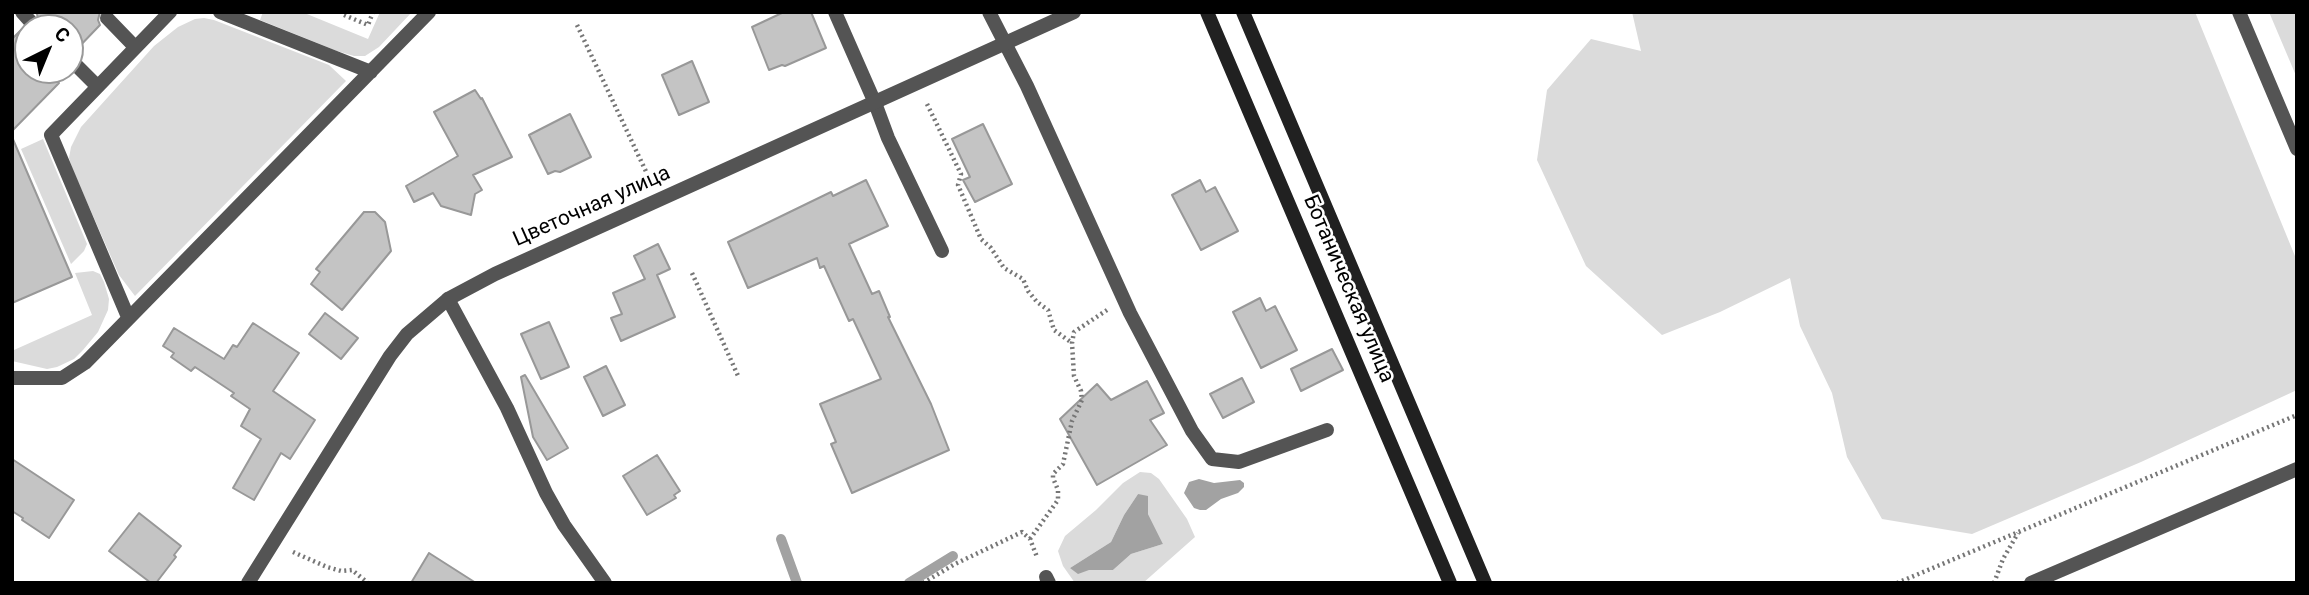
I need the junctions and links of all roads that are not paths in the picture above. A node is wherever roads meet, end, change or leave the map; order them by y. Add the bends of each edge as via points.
1 (170, 12) edge
2 (220, 12) edge
3 (429, 12) edge
4 (835, 12) edge
5 (989, 12) edge
6 (1074, 12) edge
7 (1208, 12) edge
8 (1243, 12) edge
9 (2239, 12) edge
10 (107, 19) dead end
11 (1006, 44) junction
12 (135, 47) junction
13 (371, 72) junction
14 (84, 73) edge
15 (97, 86) junction
16 (875, 103) junction
17 (2297, 149) edge
18 (942, 251) dead end
19 (448, 299) junction
20 (128, 317) junction
21 (12, 378) edge
22 (1327, 430) dead end
23 (2297, 469) edge
24 (248, 583) edge
25 (605, 583) edge
26 (1450, 583) edge
27 (1485, 583) edge
28 (2031, 583) edge

1 - 12 street
2 - 13 street
3 - 13 street
4 - 16 street
5 - 11 street
6 - 11 street, Цветочная улица
7 - 26 street, Ботаническая улица
8 - 27 street, Ботаническая улица
9 - 17 street
10 - 12 street
11 - 16 street, Цветочная улица
11 - 22 street via 1122,295 1192,431 1212,459 1239,462
12 - 15 street
13 - 20 street
14 - 15 street
15 - 20 street via 51,135
16 - 18 street
16 - 19 street, Цветочная улица
19 - 24 street, Цветочная улица via 407,334 390,356
19 - 25 street via 508,408 546,494
20 - 21 street via 85,363 62,378
23 - 28 street

